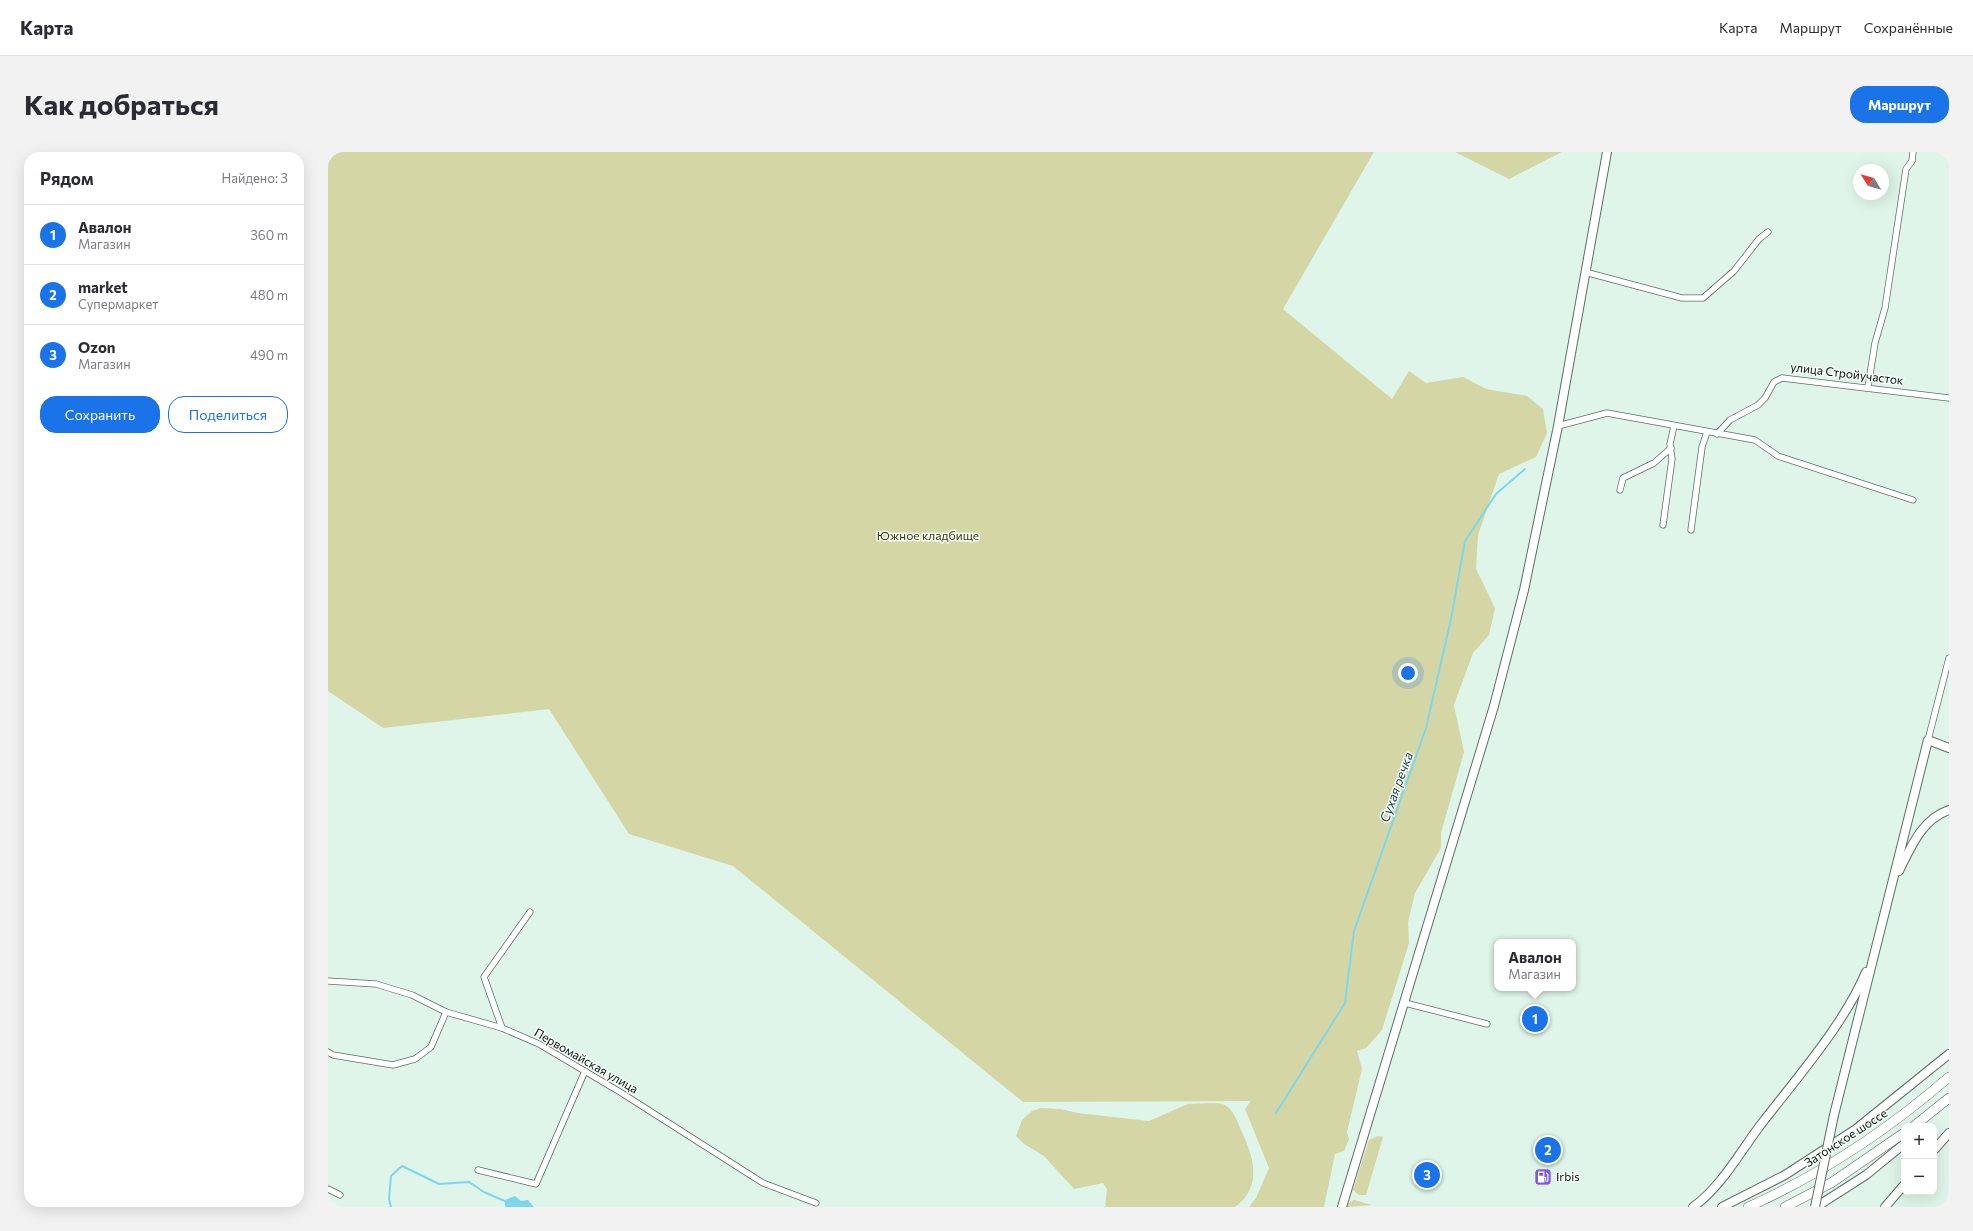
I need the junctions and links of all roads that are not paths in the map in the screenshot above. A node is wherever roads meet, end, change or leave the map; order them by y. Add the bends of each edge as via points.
1 (1607, 152) edge
2 (1913, 152) edge
3 (1768, 232) dead end
4 (1585, 272) junction
5 (1868, 387) junction
6 (1949, 398) edge
7 (1558, 426) junction
8 (1674, 426) junction
9 (1707, 432) junction
10 (1717, 434) junction
11 (1671, 448) junction
12 (1620, 490) dead end
13 (1913, 500) dead end
14 (1664, 525) dead end
15 (1691, 530) dead end
16 (1949, 658) edge
17 (1928, 740) junction
18 (1949, 748) edge
19 (1949, 810) edge
20 (1891, 888) junction
21 (530, 912) dead end
22 (1876, 947) junction
23 (328, 981) edge
24 (1405, 1003) junction
25 (446, 1012) junction
26 (1487, 1024) dead end
27 (502, 1028) junction
28 (328, 1052) edge
29 (1949, 1054) edge
30 (585, 1071) junction
31 (1949, 1077) edge
32 (1946, 1100) edge
33 (1918, 1123) edge
34 (1924, 1123) edge
35 (1949, 1133) edge
36 (1901, 1135) edge
37 (1901, 1146) edge
38 (1937, 1147) edge
39 (478, 1170) dead end
40 (1901, 1187) edge
41 (328, 1188) edge
42 (340, 1195) dead end
43 (816, 1204) dead end
44 (1342, 1207) edge
45 (1693, 1207) edge
46 (1722, 1207) edge
47 (1748, 1207) edge
48 (1785, 1207) edge
49 (1815, 1207) edge
50 (1884, 1207) edge

1 - 4 main road
2 - 5 street via 1912,161 1906,169 1884,308
3 - 4 street via 1759,239 1734,272 1703,298 1682,298
4 - 7 main road
5 - 6 street, улица Стройучасток
5 - 10 street, улица Стройучасток via 1782,378 1774,382 1758,405 1730,420
7 - 8 street via 1607,413
7 - 24 main road via 1524,590 1494,706
8 - 9 street
8 - 11 street
9 - 10 street
9 - 15 street via 1702,447
10 - 13 street via 1755,440 1778,456
11 - 12 street via 1654,462 1623,478
11 - 14 street
16 - 17 street
17 - 18 main road
17 - 20 main road
19 - 20 main road via 1942,812 1922,829
20 - 22 main road
21 - 27 street via 484,977
22 - 45 main road via 1859,989 1831,1032 1717,1183
22 - 49 main road, bridge via 1834,1115
23 - 25 street, Первомайская улица via 376,984 412,995
24 - 26 street
24 - 44 main road
25 - 27 street, Первомайская улица
25 - 28 street via 431,1047 415,1059 393,1065 333,1056
27 - 30 street, Первомайская улица via 539,1044
29 - 46 main road via 1856,1129 1785,1175
30 - 39 street via 536,1184
30 - 43 street, Первомайская улица via 763,1183
31 - 47 main road, Затонское шоссе via 1866,1142 1810,1176
32 - 33 main road
32 - 34 main road
35 - 38 main road
36 - 48 main road via 1831,1183
37 - 49 main road via 1866,1175
40 - 50 main road
41 - 42 street

